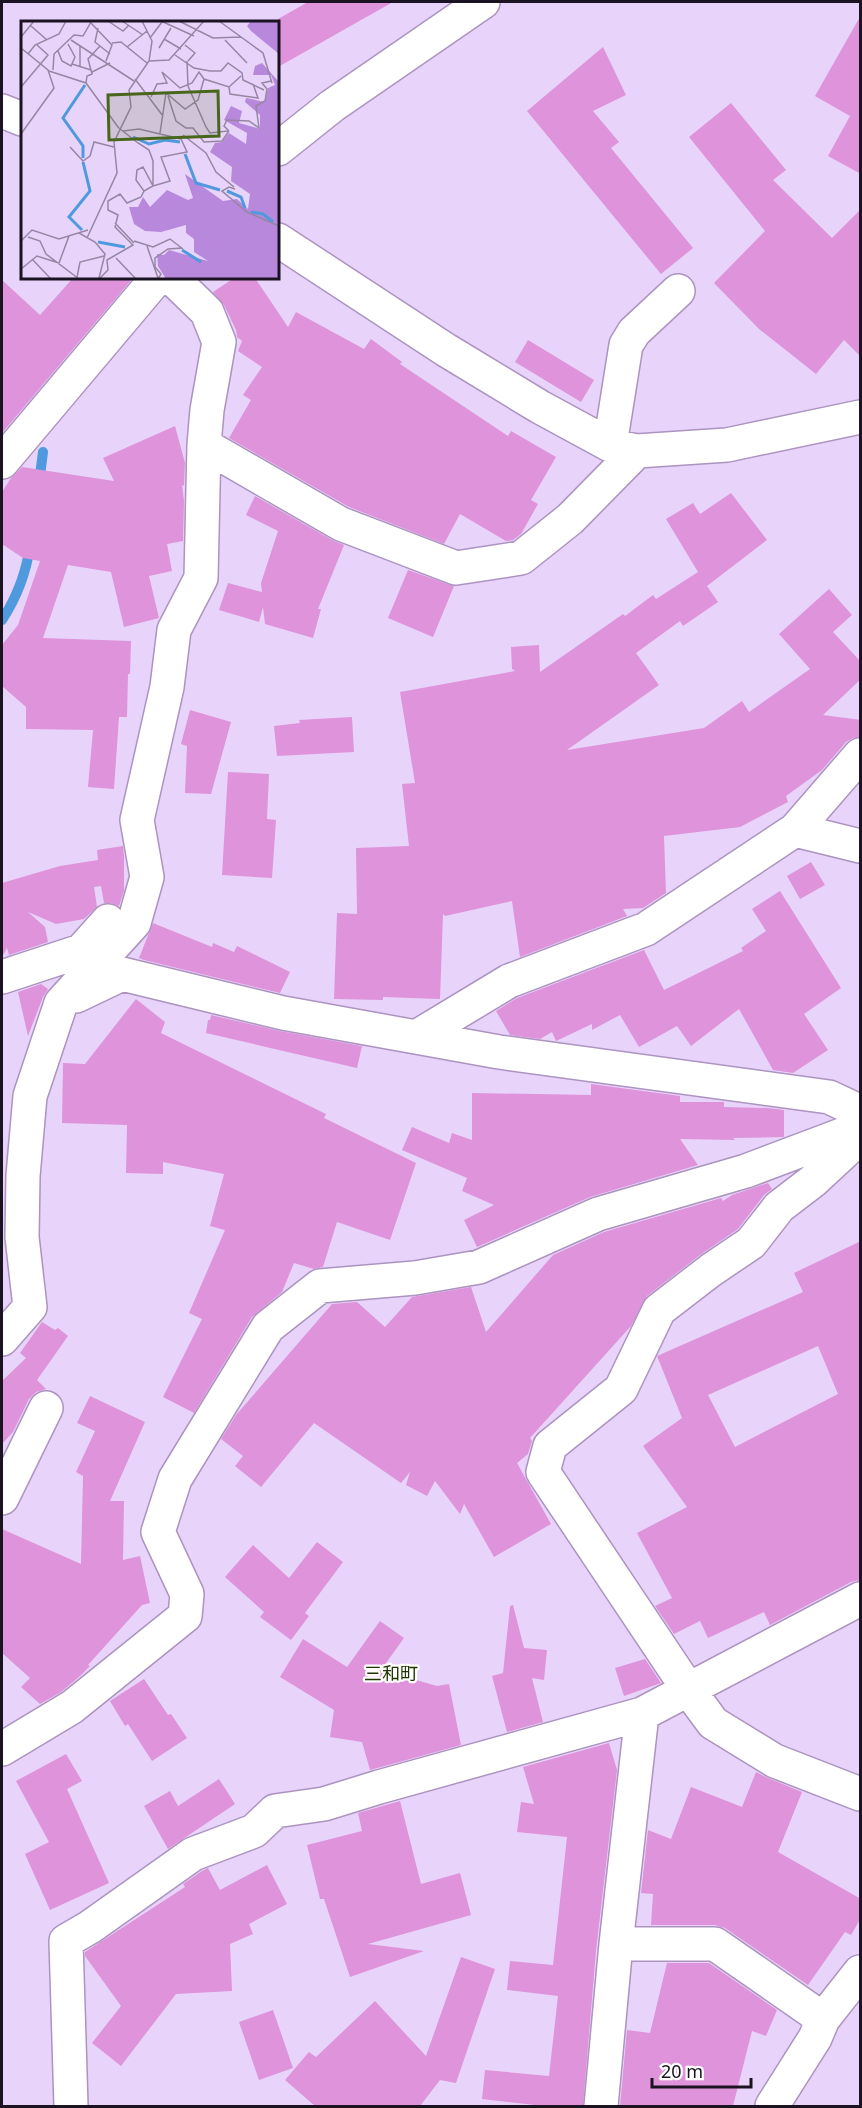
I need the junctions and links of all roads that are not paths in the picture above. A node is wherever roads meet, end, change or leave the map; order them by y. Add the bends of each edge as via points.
1 (483, 2) edge
2 (2, 111) edge
3 (21, 118) edge
4 (279, 148) edge
5 (279, 241) edge
6 (156, 279) edge
7 (173, 279) edge
8 (678, 291) dead end
9 (861, 417) edge
10 (204, 445) junction
11 (624, 448) junction
12 (2, 462) edge
13 (861, 755) edge
14 (795, 830) junction
15 (861, 846) edge
16 (147, 877) junction
17 (2, 977) edge
18 (61, 1003) junction
19 (418, 1036) junction
20 (858, 1115) edge
21 (2, 1339) edge
22 (46, 1408) dead end
23 (2, 1498) edge
24 (861, 1599) edge
25 (688, 1689) junction
26 (642, 1714) junction
27 (2, 1749) edge
28 (861, 1794) edge
29 (616, 1944) junction
30 (861, 1972) edge
31 (823, 2019) junction
32 (71, 2106) edge
33 (601, 2106) edge
34 (772, 2106) edge

1 - 4 street via 332,106
2 - 3 street
5 - 11 street via 455,356 550,413
6 - 12 street
7 - 10 street via 207,312 219,342
8 - 11 street via 634,332 626,345
9 - 11 street via 728,445
10 - 11 street via 341,524 456,568 521,558 570,519
10 - 16 street via 201,578 174,630 167,687 137,820
13 - 14 street
14 - 15 street
14 - 19 street via 646,929 509,981
16 - 17 street via 81,951
16 - 18 street via 134,923
18 - 19 street via 122,974 283,1013
18 - 21 street via 30,1095 22,1237 30,1306
19 - 20 street via 499,1052 829,1098
20 - 25 street via 855,1142 779,1207 750,1243 659,1310 621,1389 550,1446 543,1472
20 - 27 street via 746,1171 598,1214 479,1267 415,1278 320,1286 268,1327 175,1479 158,1532 187,1594 185,1616 72,1707
22 - 23 street
24 - 25 street
25 - 26 street
25 - 28 street via 713,1723 775,1761
26 - 29 street
26 - 32 street via 324,1804 275,1811 254,1832 193,1854 66,1941
29 - 31 street via 715,1944
29 - 33 street
30 - 31 street
31 - 34 street

